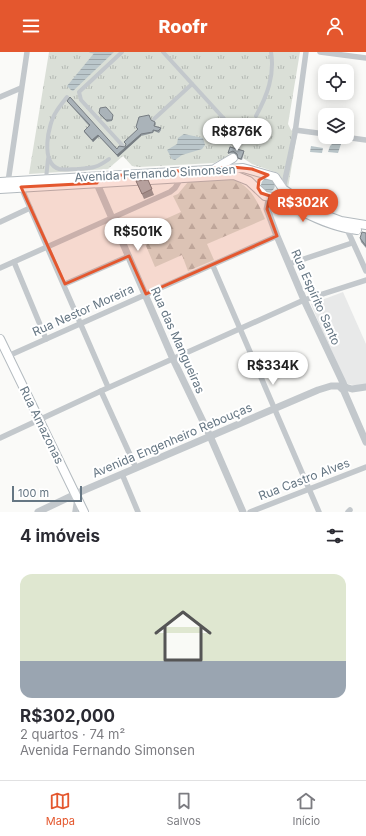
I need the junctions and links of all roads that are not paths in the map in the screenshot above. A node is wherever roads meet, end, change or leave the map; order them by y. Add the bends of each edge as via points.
1 (26, 52) edge
2 (122, 52) edge
3 (163, 52) edge
4 (271, 52) edge
5 (306, 52) edge
6 (320, 52) edge
7 (366, 58) edge
8 (192, 84) junction
9 (20, 88) junction
10 (0, 97) edge
11 (67, 97) dead end
12 (256, 116) dead end
13 (154, 119) dead end
14 (227, 122) dead end
15 (295, 130) junction
16 (318, 133) edge
17 (354, 138) edge
18 (366, 140) edge
19 (123, 146) edge
20 (233, 158) dead end
21 (48, 159) junction
22 (109, 159) dead end
23 (215, 169) junction
24 (268, 175) junction
25 (181, 178) junction
26 (46, 180) junction
27 (96, 180) junction
28 (4, 182) edge
29 (281, 186) junction
30 (21, 187) junction
31 (0, 188) edge
32 (258, 188) junction
33 (271, 196) junction
34 (30, 208) junction
35 (113, 218) junction
36 (0, 222) edge
37 (345, 225) junction
38 (366, 225) edge
39 (366, 230) edge
40 (277, 236) junction
41 (352, 243) junction
42 (48, 247) junction
43 (129, 256) junction
44 (14, 262) junction
45 (289, 264) junction
46 (213, 266) junction
47 (0, 268) edge
48 (366, 271) edge
49 (366, 280) edge
50 (65, 284) junction
51 (146, 294) junction
52 (304, 300) junction
53 (81, 323) junction
54 (239, 330) junction
55 (0, 339) edge
56 (46, 339) junction
57 (2, 348) edge
58 (8, 356) junction
59 (173, 359) junction
60 (108, 387) junction
61 (342, 387) junction
62 (366, 387) edge
63 (100, 391) junction
64 (273, 409) junction
65 (39, 420) junction
66 (210, 436) junction
67 (0, 438) edge
68 (366, 442) edge
69 (366, 467) edge
70 (136, 468) junction
71 (122, 474) junction
72 (308, 489) junction
73 (76, 497) junction
74 (38, 512) edge
75 (75, 512) edge
76 (84, 512) edge
77 (138, 512) edge
78 (243, 512) edge
79 (250, 512) edge
80 (319, 512) edge

1 - 9 street
2 - 19 street via 79,92 81,100
3 - 8 street
4 - 12 street via 273,66 270,85
5 - 15 street
6 - 7 street
8 - 13 street
8 - 14 street
9 - 10 street
9 - 28 street
11 - 21 street via 55,113 48,137
15 - 16 street
15 - 29 street
17 - 18 street
20 - 23 main road
21 - 22 street via 58,168 70,169 96,167
21 - 26 street
23 - 24 main road, Avenida Fernando Simonsen via 243,168
23 - 27 main road, Avenida Fernando Simonsen
24 - 29 main road, Avenida Fernando Simonsen via 275,177
24 - 32 main road via 259,180
25 - 27 main road, Avenida Fernando Simonsen
25 - 32 main road, Avenida Fernando Simonsen via 234,175
25 - 35 street via 170,192
26 - 27 main road, Avenida Fernando Simonsen
26 - 28 main road, Avenida Fernando Simonsen
27 - 30 main road, Avenida Fernando Simonsen
27 - 35 street, Rua das Mangueiras
29 - 33 main road
29 - 37 main road, Avenida Fernando Simonsen via 306,206
30 - 31 main road, Avenida Fernando Simonsen
30 - 34 street
32 - 33 main road, Avenida Fernando Simonsen via 261,193
33 - 37 main road, Avenida Fernando Simonsen via 314,218
33 - 40 street, Rua Espírito Santo via 267,209
34 - 36 street
34 - 42 street
35 - 42 street
35 - 43 street, Rua das Mangueiras
37 - 38 main road, Avenida Fernando Simonsen
37 - 39 main road, Avenida Fernando Simonsen
37 - 41 street
40 - 45 street, Rua Espírito Santo
40 - 46 street, Rua Nestor Moreira
41 - 45 street
41 - 48 street
42 - 44 street
42 - 50 street
43 - 50 street
43 - 51 street, Rua das Mangueiras
44 - 47 street
44 - 56 street
45 - 52 street, Rua Espírito Santo
46 - 51 street, Rua Nestor Moreira
46 - 54 street
49 - 52 street
50 - 53 street
51 - 53 street, Rua Nestor Moreira
51 - 59 street, Rua das Mangueiras
52 - 54 street
52 - 61 street, Rua Espírito Santo
53 - 56 street, Rua Nestor Moreira
53 - 60 street
54 - 59 street
54 - 64 street
55 - 57 main road, Rua Amazonas
56 - 58 street, Rua Nestor Moreira
57 - 58 main road, Rua Amazonas
58 - 65 main road, Rua Amazonas
59 - 60 street
59 - 66 street, Rua das Mangueiras
60 - 63 street
61 - 62 street, Avenida Engenheiro Rebouças
61 - 64 street, Avenida Engenheiro Rebouças via 326,387
61 - 68 street, Rua Espírito Santo
63 - 65 street
63 - 70 street
64 - 66 street, Avenida Engenheiro Rebouças
64 - 72 street
65 - 67 street
65 - 73 main road, Rua Amazonas
66 - 70 street, Avenida Engenheiro Rebouças
66 - 78 street, Rua das Mangueiras
69 - 72 street, Rua Castro Alves
70 - 71 street, Avenida Engenheiro Rebouças
71 - 73 street, Avenida Engenheiro Rebouças
71 - 77 street
72 - 79 street, Rua Castro Alves
72 - 80 street
73 - 74 street, Avenida Engenheiro Rebouças
73 - 75 street
73 - 76 main road, Rua Amazonas

